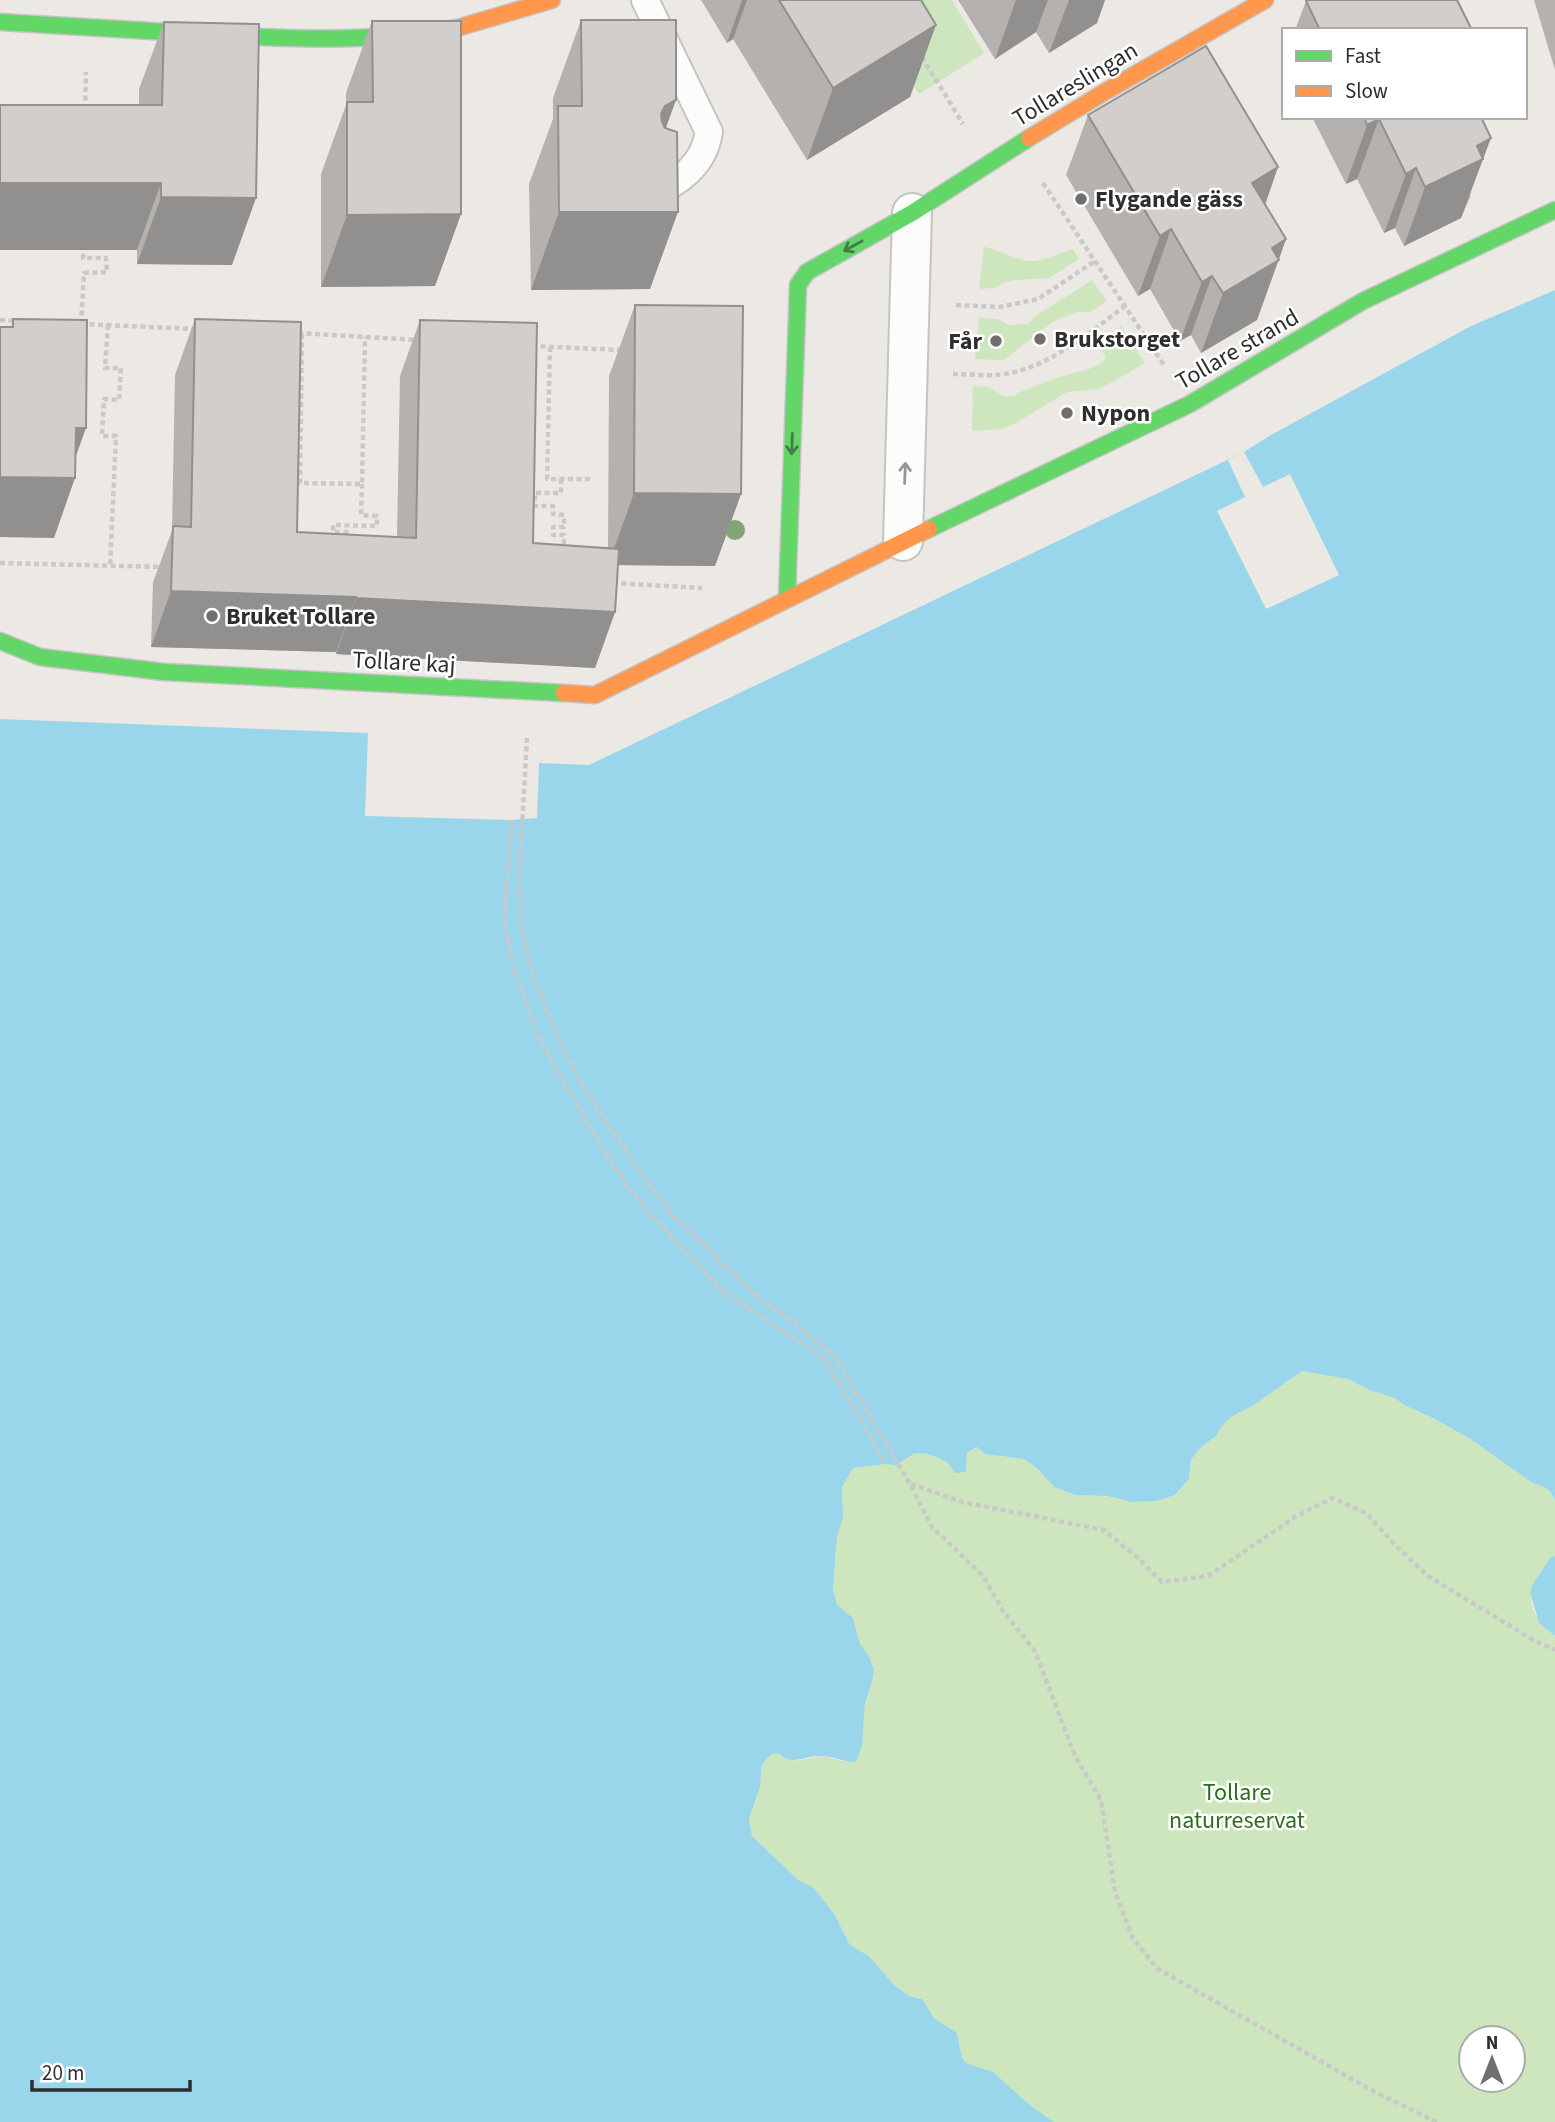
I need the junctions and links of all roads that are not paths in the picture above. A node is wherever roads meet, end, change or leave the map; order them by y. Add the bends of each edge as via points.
1 (552, 0) edge
2 (645, 0) edge
3 (1265, 0) edge
4 (0, 22) edge
5 (648, 194) edge
6 (1555, 210) edge
7 (912, 213) junction
8 (903, 541) junction
9 (788, 599) junction
10 (0, 642) edge

1 - 4 street via 468,26 365,39
2 - 5 lane via 709,132 707,145 693,167 666,189
3 - 7 street, Tollareslingan via 1108,90
6 - 8 street, Tollare strand via 1363,301 1190,404
8 -> 7 street
7 -> 9 street via 807,272 798,285
8 - 9 street
9 - 10 street, Tollare kaj via 596,695 164,672 40,657

